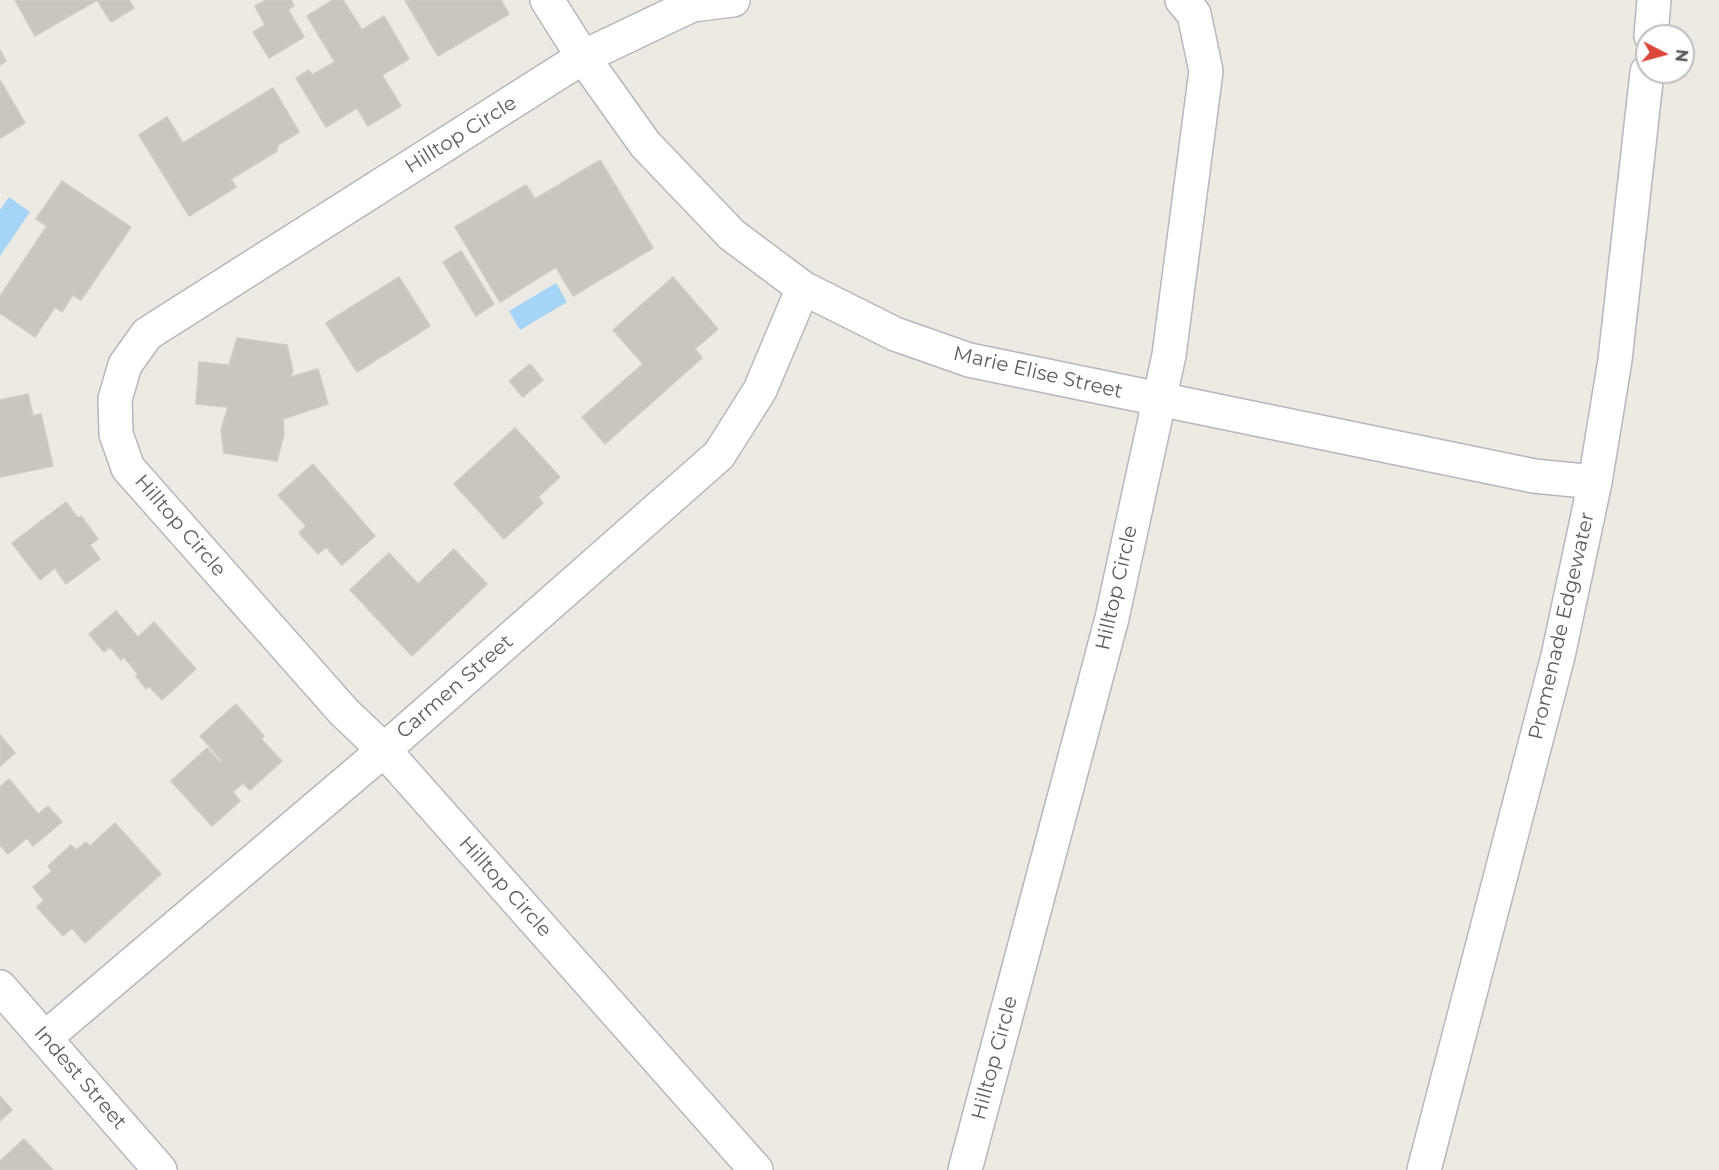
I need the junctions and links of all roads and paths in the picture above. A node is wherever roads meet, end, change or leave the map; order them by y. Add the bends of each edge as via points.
1 (547, 0) edge
2 (733, 0) edge
3 (1182, 0) edge
4 (1654, 0) edge
5 (1652, 24) edge
6 (583, 57) junction
7 (1646, 84) edge
8 (804, 288) junction
9 (1159, 399) junction
10 (1595, 482) junction
11 (384, 750) junction
12 (0, 987) edge
13 (45, 1038) junction
14 (160, 1170) edge
15 (756, 1170) edge
16 (965, 1170) edge
17 (1424, 1170) edge

1 - 6 street, Marie Elise Street
2 - 6 street, Hilltop Circle via 692,5
3 - 9 street, Hilltop Circle via 1194,15 1206,70 1169,355
4 - 5 street
6 - 8 street, Marie Elise Street via 645,144 732,235
6 - 11 street, Hilltop Circle via 147,334 125,365 115,399 116,434 128,468 344,712
7 - 10 street, Promenade Edgewater via 1615,360
8 - 9 street, Marie Elise Street via 895,334 969,360
8 - 11 street, Carmen Street via 760,390 719,455
9 - 10 street, Marie Elise Street via 1534,476
9 - 16 street, Hilltop Circle via 1112,618
10 - 17 street, Promenade Edgewater via 1558,656
11 - 13 street, Carmen Street
11 - 15 street, Hilltop Circle
12 - 13 street, Indest Street
13 - 14 street, Indest Street

